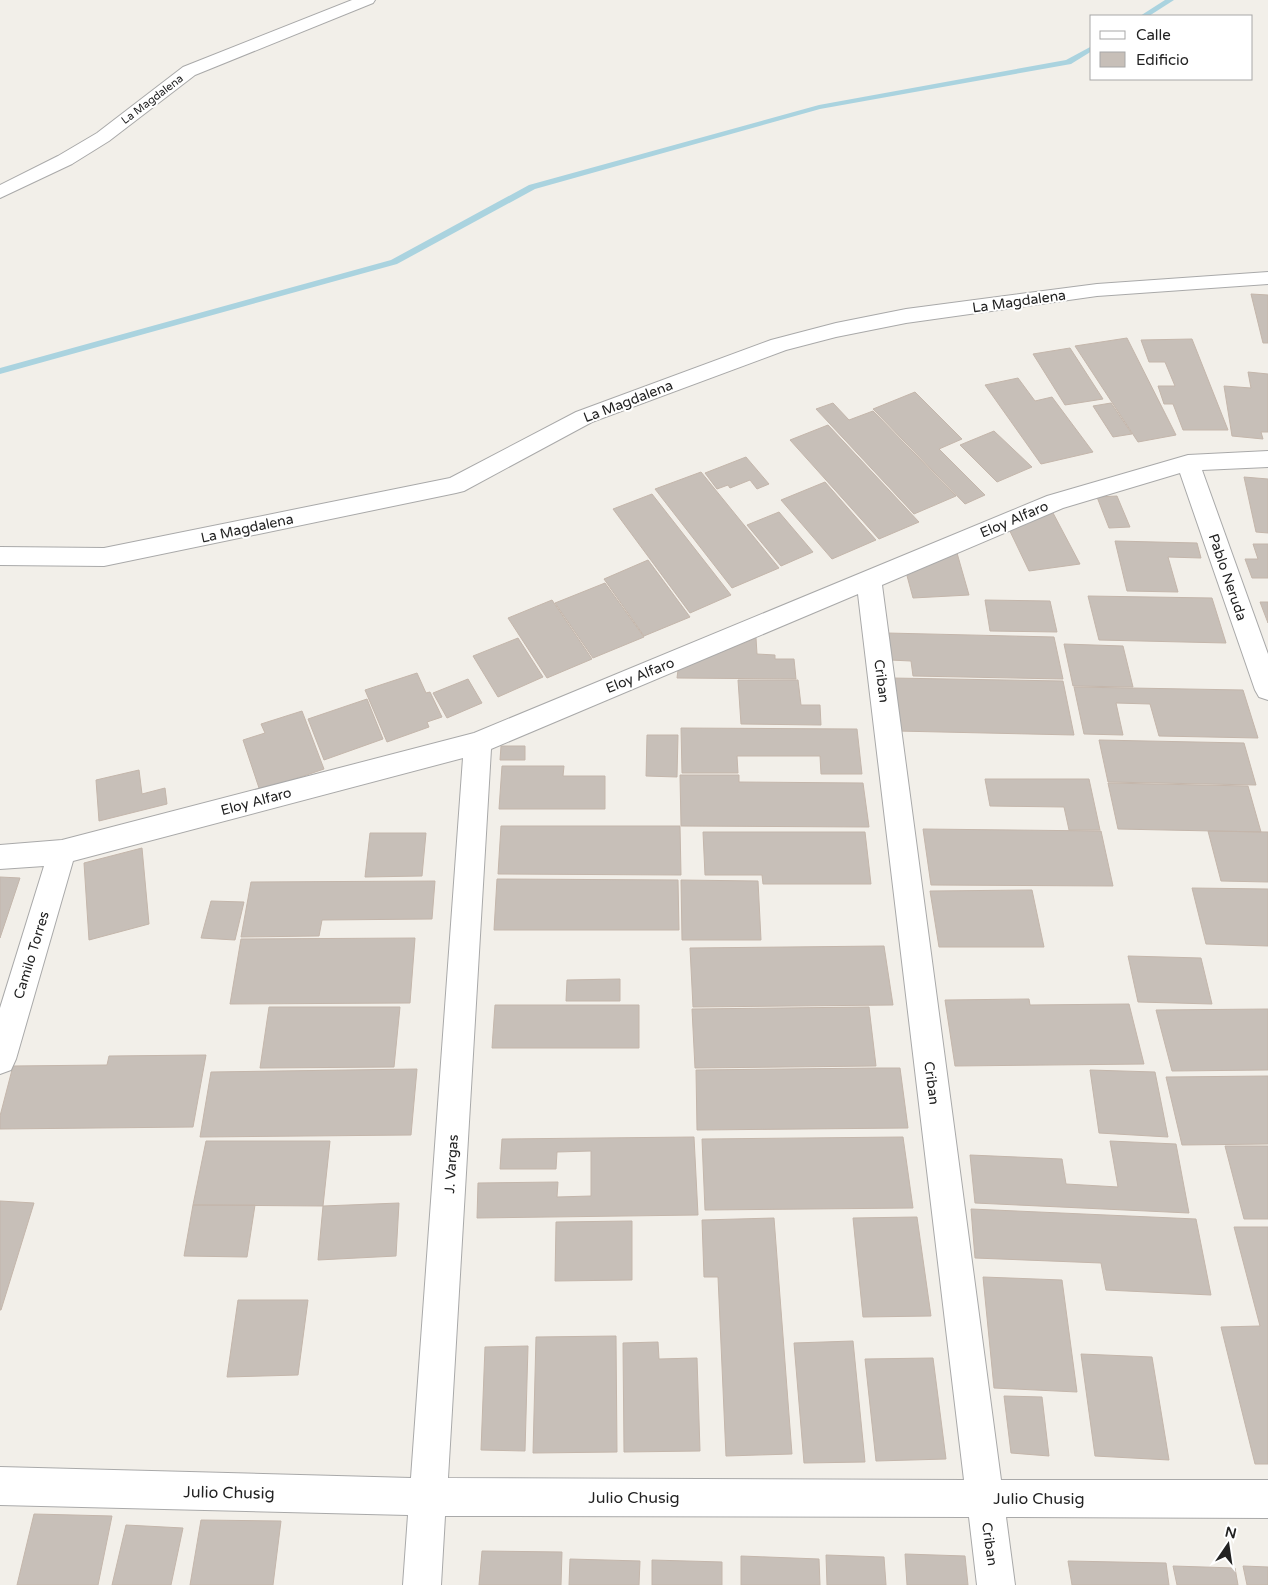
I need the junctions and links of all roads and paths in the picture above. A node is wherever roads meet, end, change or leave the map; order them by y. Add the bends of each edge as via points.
1 (367, 0) edge
2 (0, 192) edge
3 (1268, 278) edge
4 (1268, 459) edge
5 (1188, 463) junction
6 (0, 556) edge
7 (869, 581) junction
8 (1268, 690) edge
9 (478, 743) junction
10 (62, 852) junction
11 (0, 857) edge
12 (0, 1059) edge
13 (0, 1486) edge
14 (429, 1497) junction
15 (984, 1498) junction
16 (1268, 1499) edge
17 (422, 1585) edge
18 (996, 1585) edge

1 - 2 street, La Magdalena via 189,71 103,137
3 - 6 street, La Magdalena via 1097,290 906,316 836,330 779,345 584,417 456,485 104,557
4 - 5 street, Eloy Alfaro
5 - 7 street, Eloy Alfaro via 1055,502
5 - 8 street, Pablo Neruda
7 - 9 street, Eloy Alfaro
7 - 15 street, Criban
9 - 10 street, Eloy Alfaro
9 - 14 street, J. Vargas
10 - 11 street, Eloy Alfaro
10 - 12 street, Camilo Torres
13 - 14 street, Julio Chusig
14 - 15 street, Julio Chusig
14 - 17 street, J. Vargas
15 - 16 street, Julio Chusig
15 - 18 street, Criban

